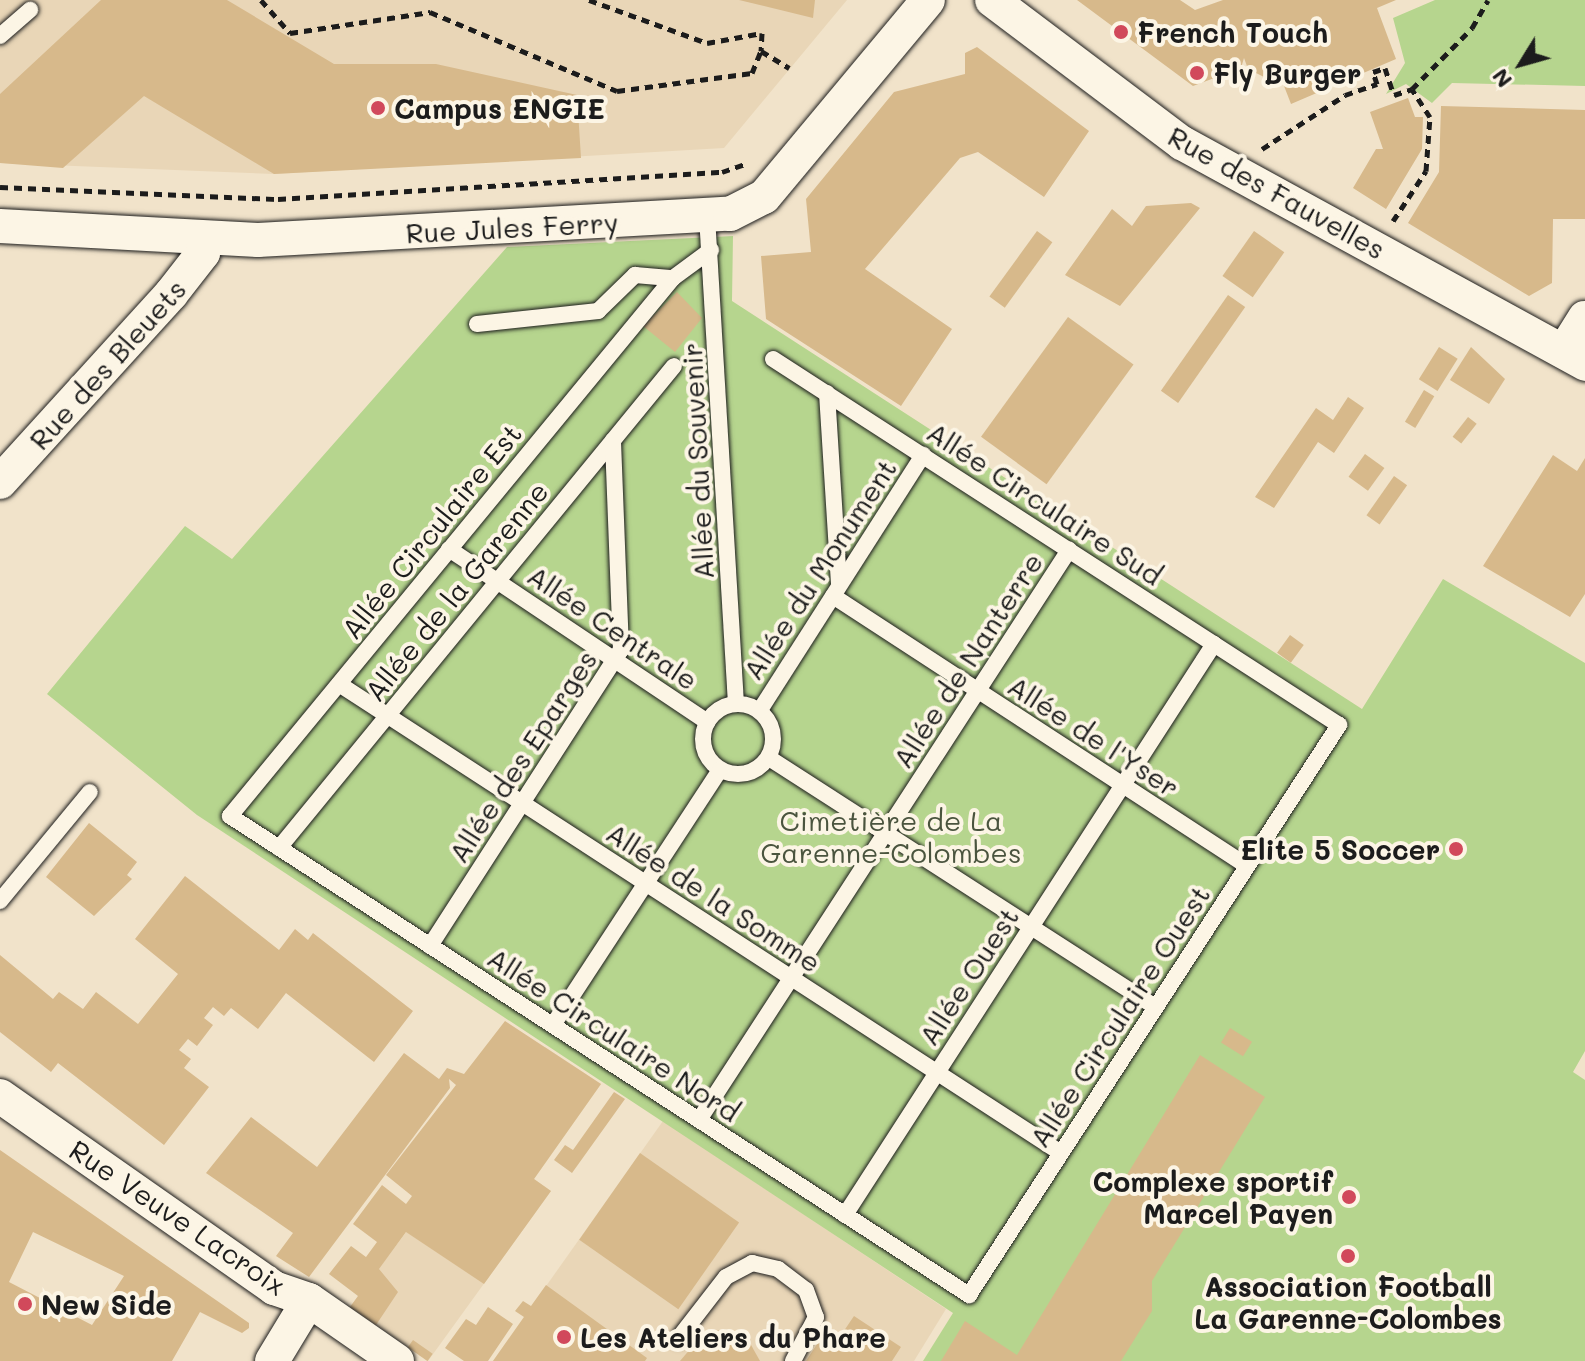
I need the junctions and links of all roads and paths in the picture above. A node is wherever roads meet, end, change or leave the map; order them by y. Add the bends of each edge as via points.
1 (261, 0) edge
2 (589, 0) edge
3 (928, 0) edge
4 (1488, 0) edge
5 (997, 1) edge
6 (30, 10) dead end
7 (0, 36) edge
8 (761, 51) junction
9 (789, 68) dead end
10 (1412, 89) junction
11 (752, 157) dead end
12 (1231, 170) junction
13 (0, 187) edge
14 (707, 216) junction
15 (1397, 216) dead end
16 (0, 226) edge
17 (204, 240) junction
18 (711, 250) junction
19 (673, 278) junction
20 (1585, 318) edge
21 (477, 324) dead end
22 (1576, 358) edge
23 (773, 359) dead end
24 (674, 366) dead end
25 (827, 393) junction
26 (613, 440) junction
27 (923, 455) junction
28 (0, 482) edge
29 (449, 549) junction
30 (1069, 550) junction
31 (498, 581) junction
32 (836, 590) junction
33 (1214, 644) junction
34 (616, 661) junction
35 (339, 684) junction
36 (977, 692) junction
37 (736, 703) junction
38 (760, 710) junction
39 (388, 716) junction
40 (707, 722) junction
41 (1339, 725) joint
42 (769, 758) junction
43 (720, 770) junction
44 (1123, 785) junction
45 (90, 792) dead end
46 (523, 803) junction
47 (230, 816) joint
48 (885, 833) junction
49 (279, 848) junction
50 (1247, 866) junction
51 (645, 883) junction
52 (0, 901) edge
53 (1031, 927) junction
54 (430, 946) junction
55 (791, 978) junction
56 (1155, 1007) junction
57 (553, 1025) junction
58 (937, 1073) junction
59 (0, 1096) edge
60 (699, 1120) junction
61 (1061, 1153) junction
62 (845, 1215) junction
63 (969, 1295) joint
64 (309, 1300) junction
65 (678, 1339) dead end
66 (272, 1361) edge
67 (397, 1361) edge
68 (793, 1361) edge

1 - 8 path via 290,33 430,12 617,91 752,73
2 - 8 path via 707,43 762,33
3 - 14 street, Rue Jules Ferry via 764,197 730,214
4 - 10 path via 1472,28
5 - 12 street, Rue des Fauvelles via 1182,143
6 - 7 lane
8 - 9 path
10 - 12 path via 1394,95 1385,68 1373,72 1377,84 1345,95
10 - 15 path via 1430,117 1426,171
11 - 13 path via 722,172 278,199
12 - 22 street, Rue des Fauvelles
14 - 17 street, Rue Jules Ferry
14 - 18 lane, Allée du Souvenir
16 - 17 street, Rue Jules Ferry
17 - 28 street, Rue des Bleuets via 203,253 171,294
18 - 19 lane, Allée Circulaire Est
18 - 37 lane, Allée du Souvenir
19 - 21 lane via 635,275 598,311
19 - 29 lane, Allée Circulaire Est
20 - 22 street
23 - 25 lane, Allée Circulaire Sud
24 - 26 lane, Allée de la Garenne
25 - 27 lane, Allée Circulaire Sud
25 - 32 lane
26 - 31 lane, Allée de la Garenne
26 - 34 lane, Allée des Eparges via 625,641
27 - 30 lane, Allée Circulaire Sud
27 - 32 lane, Allée du Monument
29 - 31 lane, Allée Centrale
29 - 35 lane, Allée Circulaire Est
30 - 33 lane, Allée Circulaire Sud
30 - 36 lane, Allée de Nanterre
31 - 34 lane, Allée Centrale
31 - 39 lane, Allée de la Garenne
32 - 36 lane, Allée de l'Yser
32 - 38 lane, Allée du Monument
33 - 41 lane, Allée Circulaire Sud
33 - 44 lane, Allée Ouest
34 - 40 lane, Allée Centrale
34 - 46 lane, Allée des Eparges
35 - 39 lane, Allée de la Somme
35 - 47 lane, Allée Circulaire Est
36 - 44 lane, Allée de l'Yser
36 - 48 lane, Allée de Nanterre
37 - 38 lane
37 - 40 lane
38 - 42 lane via 773,732
39 - 46 lane, Allée de la Somme
39 - 49 lane, Allée de la Garenne
40 - 43 lane via 704,748
41 - 50 lane, Allée Circulaire Ouest
42 - 43 lane via 747,774
42 - 48 lane
43 - 51 lane
44 - 50 lane, Allée de l'Yser
44 - 53 lane, Allée Ouest
45 - 52 lane
46 - 51 lane, Allée de la Somme
46 - 54 lane, Allée des Eparges
47 - 49 lane, Allée Circulaire Nord
48 - 53 lane
48 - 55 lane, Allée de Nanterre
49 - 54 lane, Allée Circulaire Nord
50 - 56 lane, Allée Circulaire Ouest
51 - 55 lane, Allée de la Somme
51 - 57 lane
53 - 56 lane
53 - 58 lane, Allée Ouest
54 - 57 lane, Allée Circulaire Nord
55 - 58 lane, Allée de la Somme
55 - 60 lane, Allée de Nanterre
56 - 61 lane, Allée Circulaire Ouest
57 - 60 lane, Allée Circulaire Nord
58 - 61 lane, Allée de la Somme
58 - 62 lane, Allée Ouest
59 - 64 street, Rue Veuve Lacroix via 274,1288
60 - 62 lane, Allée Circulaire Nord
61 - 63 lane, Allée Circulaire Ouest
62 - 63 lane, Allée Circulaire Nord
64 - 66 street
64 - 67 street, Rue Veuve Lacroix
65 - 68 lane via 726,1277 752,1263 778,1269 806,1290 816,1317

